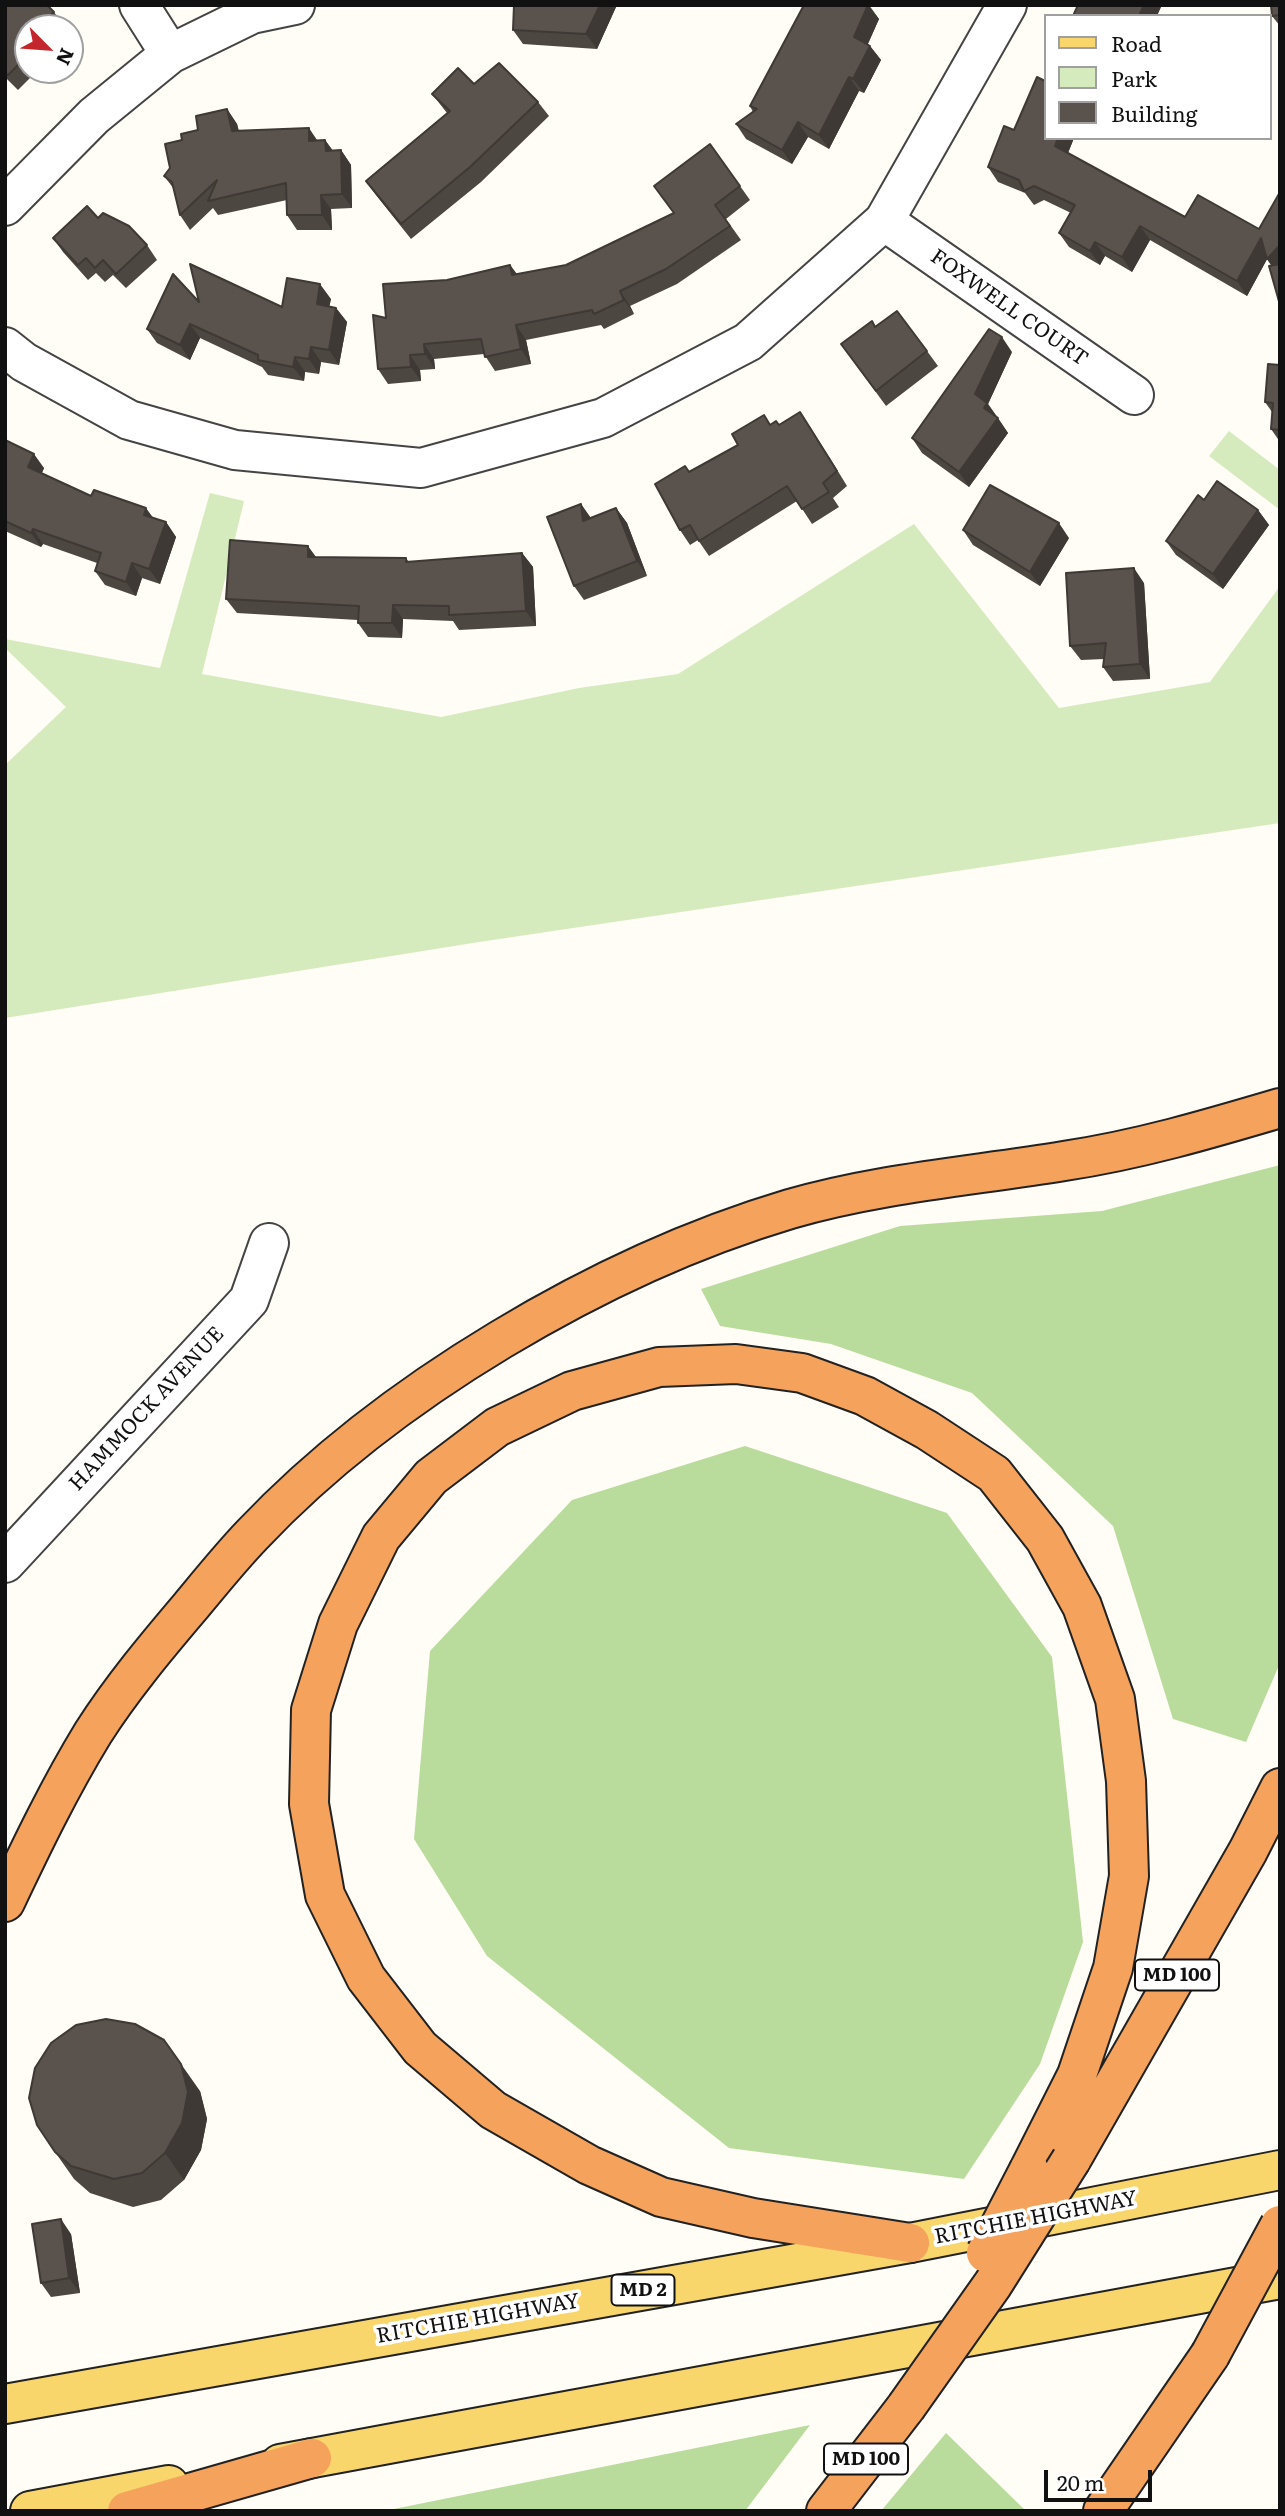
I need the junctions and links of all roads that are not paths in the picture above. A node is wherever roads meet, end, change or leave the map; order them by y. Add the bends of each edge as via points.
1 (139, 5) edge
2 (295, 5) edge
3 (1007, 5) edge
4 (170, 54) junction
5 (5, 206) edge
6 (884, 221) junction
7 (5, 348) edge
8 (1134, 395) dead end
9 (1280, 1108) edge
10 (269, 1243) dead end
11 (5, 1563) edge
12 (1280, 1788) edge
13 (5, 1902) edge
14 (1280, 2170) edge
15 (1280, 2225) edge
16 (909, 2243) junction
17 (1280, 2279) edge
18 (1210, 2355) junction
19 (5, 2404) edge
20 (906, 2407) junction
21 (312, 2458) junction
22 (30, 2511) edge
23 (127, 2511) edge
24 (826, 2511) edge
25 (1103, 2511) edge
26 (1118, 2511) edge

1 - 4 street
2 - 4 street via 252,14
3 - 6 street
4 - 5 street via 94,116
6 - 7 street via 748,342 603,418 421,468 235,450 129,420
6 - 8 street, FOXWELL COURT
9 - 13 highway via 1173,1139 1067,1161 911,1182 791,1209 684,1248 581,1295 471,1359 361,1436 253,1534 159,1642 94,1732
10 - 11 street, HAMMOCK AVENUE via 249,1300
12 - 20 highway, MD 100, bridge via 1071,2160 993,2284
14 - 16 main road, RITCHIE HIGHWAY / MD 2
15 - 18 highway, bridge
16 - 19 main road, RITCHIE HIGHWAY / MD 2
16 - 20 highway, bridge via 753,2218 661,2197 589,2165 493,2110 421,2048 366,1978 325,1895 310,1804 311,1710 338,1624 381,1537 431,1477 497,1427 572,1391 659,1367 736,1364 802,1373 865,1396 927,1430 994,1474 1045,1539 1082,1606 1115,1699 1126,1781 1129,1876 1112,1968 1077,2075
17 - 21 main road
18 - 25 highway
18 - 26 highway
20 - 24 highway, MD 100
21 - 22 main road
21 - 23 highway

